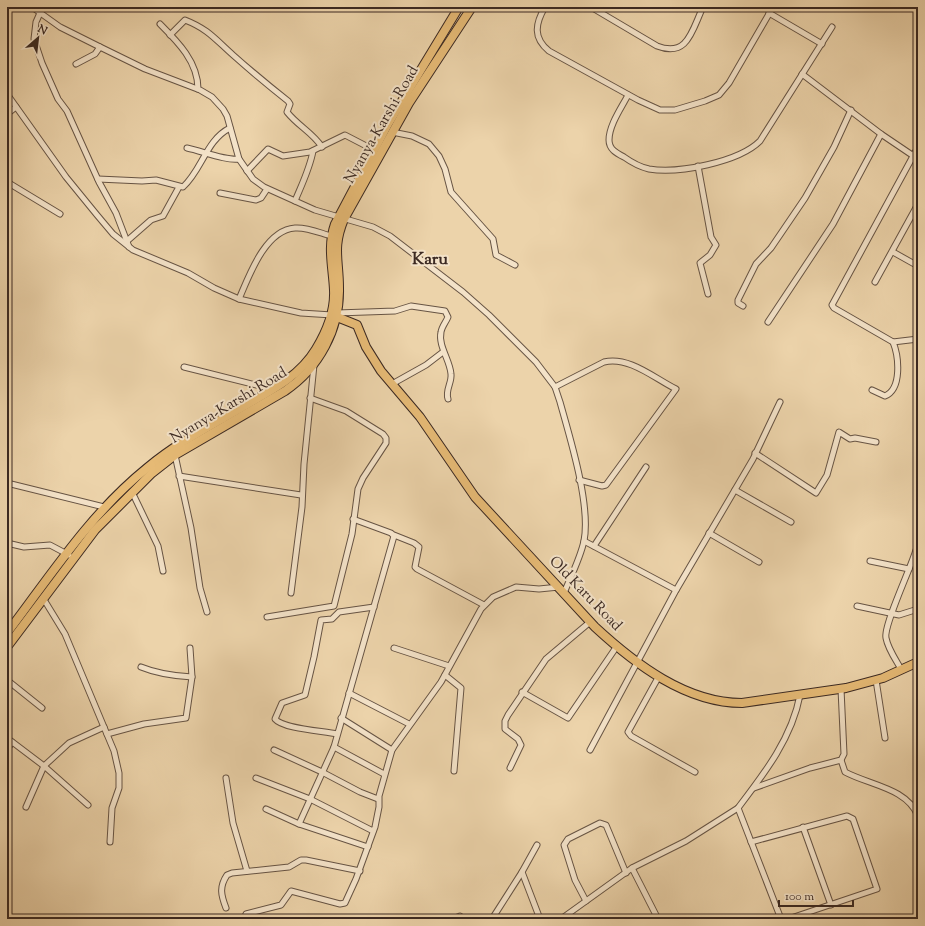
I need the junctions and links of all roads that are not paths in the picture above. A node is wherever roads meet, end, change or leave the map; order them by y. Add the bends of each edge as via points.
1 (32, 7) edge
2 (459, 7) edge
3 (472, 7) edge
4 (545, 7) edge
5 (591, 7) edge
6 (703, 7) edge
7 (773, 7) edge
8 (40, 13) junction
9 (769, 13) junction
10 (160, 24) dead end
11 (832, 27) dead end
12 (170, 34) junction
13 (822, 44) junction
14 (441, 46) junction
15 (100, 47) junction
16 (435, 54) junction
17 (76, 64) dead end
18 (802, 74) junction
19 (198, 89) junction
20 (7, 94) edge
21 (628, 95) junction
22 (16, 107) junction
23 (851, 110) junction
24 (7, 114) edge
25 (230, 128) junction
26 (392, 132) junction
27 (881, 134) junction
28 (322, 146) junction
29 (918, 147) edge
30 (187, 148) dead end
31 (374, 150) junction
32 (313, 151) junction
33 (206, 152) junction
34 (913, 156) junction
35 (239, 159) junction
36 (918, 159) edge
37 (698, 166) junction
38 (247, 171) junction
39 (98, 179) junction
40 (7, 182) edge
41 (179, 187) junction
42 (267, 189) junction
43 (220, 193) dead end
44 (295, 201) junction
45 (918, 204) edge
46 (60, 214) dead end
47 (341, 218) junction
48 (331, 236) junction
49 (128, 244) junction
50 (893, 252) junction
51 (514, 265) dead end
52 (918, 266) edge
53 (875, 282) dead end
54 (708, 294) dead end
55 (239, 299) junction
56 (743, 306) dead end
57 (335, 315) junction
58 (768, 322) dead end
59 (918, 339) edge
60 (893, 342) junction
61 (443, 352) junction
62 (314, 364) junction
63 (184, 367) dead end
64 (392, 384) junction
65 (555, 387) junction
66 (273, 389) junction
67 (872, 390) dead end
68 (310, 398) junction
69 (448, 399) dead end
70 (780, 402) dead end
71 (876, 442) dead end
72 (755, 453) junction
73 (175, 454) junction
74 (646, 467) dead end
75 (179, 476) junction
76 (579, 480) junction
77 (7, 483) edge
78 (735, 490) junction
79 (132, 492) junction
80 (302, 495) junction
81 (104, 507) junction
82 (353, 519) junction
83 (791, 522) dead end
84 (709, 534) junction
85 (394, 535) junction
86 (584, 541) junction
87 (7, 543) edge
88 (594, 546) junction
89 (916, 550) dead end
90 (70, 556) junction
91 (870, 561) dead end
92 (759, 562) dead end
93 (915, 563) edge
94 (909, 569) junction
95 (163, 571) dead end
96 (561, 590) junction
97 (676, 590) junction
98 (291, 593) dead end
99 (43, 598) junction
100 (484, 605) junction
101 (857, 606) dead end
102 (374, 607) junction
103 (918, 609) edge
104 (207, 612) dead end
105 (892, 614) junction
106 (266, 617) dead end
107 (590, 622) junction
108 (8, 631) edge
109 (617, 646) junction
110 (7, 647) edge
111 (190, 648) dead end
112 (394, 648) dead end
113 (637, 661) junction
114 (918, 662) edge
115 (449, 666) junction
116 (141, 667) dead end
117 (900, 669) junction
118 (445, 675) junction
119 (660, 676) junction
120 (192, 677) junction
121 (7, 680) edge
122 (876, 680) junction
123 (841, 689) junction
124 (522, 692) junction
125 (349, 693) junction
126 (800, 695) junction
127 (42, 708) dead end
128 (342, 718) junction
129 (409, 724) junction
130 (104, 727) junction
131 (106, 734) junction
132 (337, 734) junction
133 (7, 738) edge
134 (885, 738) dead end
135 (12, 742) junction
136 (334, 747) junction
137 (7, 750) edge
138 (274, 750) dead end
139 (392, 750) junction
140 (590, 750) dead end
141 (841, 760) junction
142 (44, 766) junction
143 (510, 768) dead end
144 (454, 771) dead end
145 (322, 772) junction
146 (695, 772) dead end
147 (384, 774) junction
148 (226, 778) dead end
149 (256, 778) dead end
150 (753, 789) junction
151 (310, 799) junction
152 (378, 799) junction
153 (88, 805) dead end
154 (26, 807) dead end
155 (738, 808) junction
156 (266, 809) dead end
157 (918, 816) edge
158 (299, 824) junction
159 (803, 827) junction
160 (374, 831) junction
161 (110, 842) dead end
162 (751, 842) junction
163 (537, 845) dead end
164 (368, 847) junction
165 (632, 868) junction
166 (247, 871) junction
167 (360, 871) junction
168 (522, 872) junction
169 (918, 872) edge
170 (626, 873) junction
171 (586, 901) junction
172 (918, 901) edge
173 (831, 905) junction
174 (226, 908) dead end
175 (244, 919) edge
176 (453, 919) edge
177 (464, 919) edge
178 (492, 919) edge
179 (540, 919) edge
180 (561, 919) edge
181 (657, 919) edge
182 (781, 919) edge
183 (788, 919) edge

1 - 8 street
2 - 14 main road, Nyanya-Karshi Road
3 - 14 main road, Nyanya-Karshi Road
4 - 21 street via 538,23 537,36 540,44
5 - 6 street via 666,50 676,50 684,44
7 - 9 street
8 - 15 street via 60,27
8 - 39 street via 34,39 40,57 58,100 67,111
9 - 13 street
9 - 21 street via 729,83 719,94 675,110 660,110
10 - 12 street
11 - 13 street
12 - 19 street via 186,52 198,75
12 - 28 street via 185,20 198,25 216,38 231,54 288,101 290,104 286,112
13 - 18 street
14 - 16 main road, Nyanya-Karshi Road
15 - 17 street via 95,54
15 - 19 street via 145,69
16 - 26 main road, Nyanya-Karshi Road
16 - 31 main road, Nyanya-Karshi Road via 404,96
18 - 23 street
18 - 37 street via 781,110 754,146 734,157
19 - 25 street via 212,97 223,108
20 - 22 street
21 - 37 street via 610,133 611,148 616,153 648,168 664,170
22 - 24 street
22 - 49 street via 92,210 113,234
23 - 27 street
23 - 56 street via 834,147 805,198 772,248 751,273 738,300
25 - 33 street via 221,133
25 - 35 street
26 - 47 main road, Nyanya-Karshi Road
26 - 51 street via 412,136 429,144 439,156 454,197 493,239 496,255
27 - 34 street
27 - 58 street via 833,224
28 - 31 street via 345,135
28 - 32 street
29 - 34 street
30 - 33 street
31 - 47 main road, Nyanya-Karshi Road
32 - 38 street via 283,156 268,149
32 - 44 street via 311,165 307,169
33 - 35 street via 226,159
33 - 41 street via 188,182
34 - 36 street
34 - 60 street via 832,305
35 - 38 street
37 - 54 street via 711,237 716,245 710,255 700,263
38 - 42 street
39 - 41 street via 156,180
39 - 49 street via 116,213
40 - 46 street
41 - 49 street via 163,216 151,220
42 - 43 street via 261,198 256,200
42 - 44 street
44 - 47 street
45 - 50 street
47 - 48 main road, Nyanya-Karshi Road
47 - 57 main road, Nyanya-Karshi Road via 336,248 339,286
47 - 65 street via 373,227 390,236 463,292 536,362
48 - 55 street via 302,228 284,231 268,243 256,260
48 - 57 main road, Nyanya-Karshi Road
49 - 55 street
50 - 52 street
50 - 53 street
55 - 57 street via 301,313
57 - 61 street via 395,311 411,306 442,310 448,317 441,332
57 - 62 main road, Nyanya-Karshi Road via 324,347
57 - 64 main road, Old Karu Road via 356,325 366,347
57 - 66 main road, Nyanya-Karshi Road via 310,358 288,380
59 - 60 street
60 - 67 street via 897,372 894,389 891,394 885,396
61 - 64 street
61 - 69 street via 451,373
62 - 68 street
62 - 73 main road, Nyanya-Karshi Road via 297,383 285,391
63 - 66 street
64 - 96 main road, Old Karu Road via 420,417 475,497
65 - 76 street
65 - 76 street via 611,360 626,362 676,389 606,486
66 - 81 main road, Nyanya-Karshi Road via 169,450 142,471
68 - 80 street
68 - 82 street via 346,411 386,438 381,452 358,489
70 - 72 street
71 - 72 street via 850,439 839,432 827,475 816,493
72 - 78 street
73 - 75 street
73 - 79 main road, Nyanya-Karshi Road
74 - 88 street
75 - 80 street
75 - 104 street via 191,528 200,588
76 - 86 street via 586,522
77 - 81 street
78 - 83 street
78 - 84 street
79 - 90 main road, Nyanya-Karshi Road
79 - 95 street via 158,546
80 - 98 street
81 - 90 main road, Nyanya-Karshi Road
82 - 85 street
82 - 106 street via 352,534 334,606
84 - 92 street
84 - 97 street
85 - 100 street via 419,547 415,566 417,569
85 - 102 street
86 - 88 street
86 - 96 street via 576,566
87 - 90 street via 24,547 50,545
88 - 97 street
89 - 93 street
90 - 99 main road, Nyanya-Karshi Road
90 - 108 main road, Nyanya-Karshi Road
91 - 94 street
93 - 94 street
94 - 105 street
96 - 100 street via 516,587
96 - 107 main road, Old Karu Road
97 - 113 street
99 - 110 main road, Nyanya-Karshi Road
99 - 130 street via 65,634
100 - 115 street
101 - 105 street
102 - 125 street
102 - 132 street via 339,612 332,619 320,620 305,696 282,703 275,719 301,728
103 - 105 street via 904,614
105 - 117 street via 886,639
107 - 109 main road, Old Karu Road
107 - 124 street via 546,659
109 - 113 main road, Old Karu Road
109 - 124 street via 568,718
111 - 120 street
112 - 115 street
113 - 119 main road, Old Karu Road
113 - 140 street
114 - 117 main road, Old Karu Road
115 - 118 street
116 - 120 street via 155,673
117 - 122 main road, Old Karu Road
118 - 129 street
118 - 144 street via 461,688
119 - 126 main road, Old Karu Road via 700,696 726,703
119 - 146 street via 628,732
120 - 131 street via 186,718 150,723
121 - 127 street
122 - 123 main road, Old Karu Road
122 - 134 street
123 - 126 main road, Old Karu Road
123 - 141 street via 844,754
124 - 143 street via 505,721 505,729 518,739 521,745
125 - 128 street
125 - 129 street
126 - 150 street via 791,726
128 - 132 street
128 - 139 street
129 - 139 street
130 - 131 street
130 - 142 street via 69,743
131 - 161 street via 114,751 119,773 119,788 112,808
132 - 136 street
133 - 135 street
135 - 137 street
135 - 142 street
136 - 145 street
136 - 147 street
138 - 145 street
139 - 147 street
141 - 150 street via 810,768
141 - 157 street via 845,772 904,798 915,807
142 - 153 street
142 - 154 street
145 - 151 street
145 - 152 street
147 - 152 street
148 - 166 street via 234,823
149 - 151 street
150 - 155 street
151 - 158 street
151 - 160 street
152 - 160 street
155 - 162 street
155 - 165 street via 686,840
156 - 158 street
158 - 164 street
159 - 162 street
159 - 173 street
159 - 173 street via 847,816 853,819 877,889
160 - 164 street
162 - 182 street
163 - 168 street
164 - 167 street
165 - 170 street
165 - 181 street
166 - 167 street via 289,867 301,860
166 - 174 street via 227,875 222,883 221,896
167 - 175 street via 345,903 340,904 291,891 281,905 246,914
168 - 178 street
168 - 179 street
169 - 172 street
170 - 171 street
170 - 171 street via 606,825 600,824 568,839 564,845 575,880
171 - 180 street
173 - 183 street
176 - 177 street via 460,916

